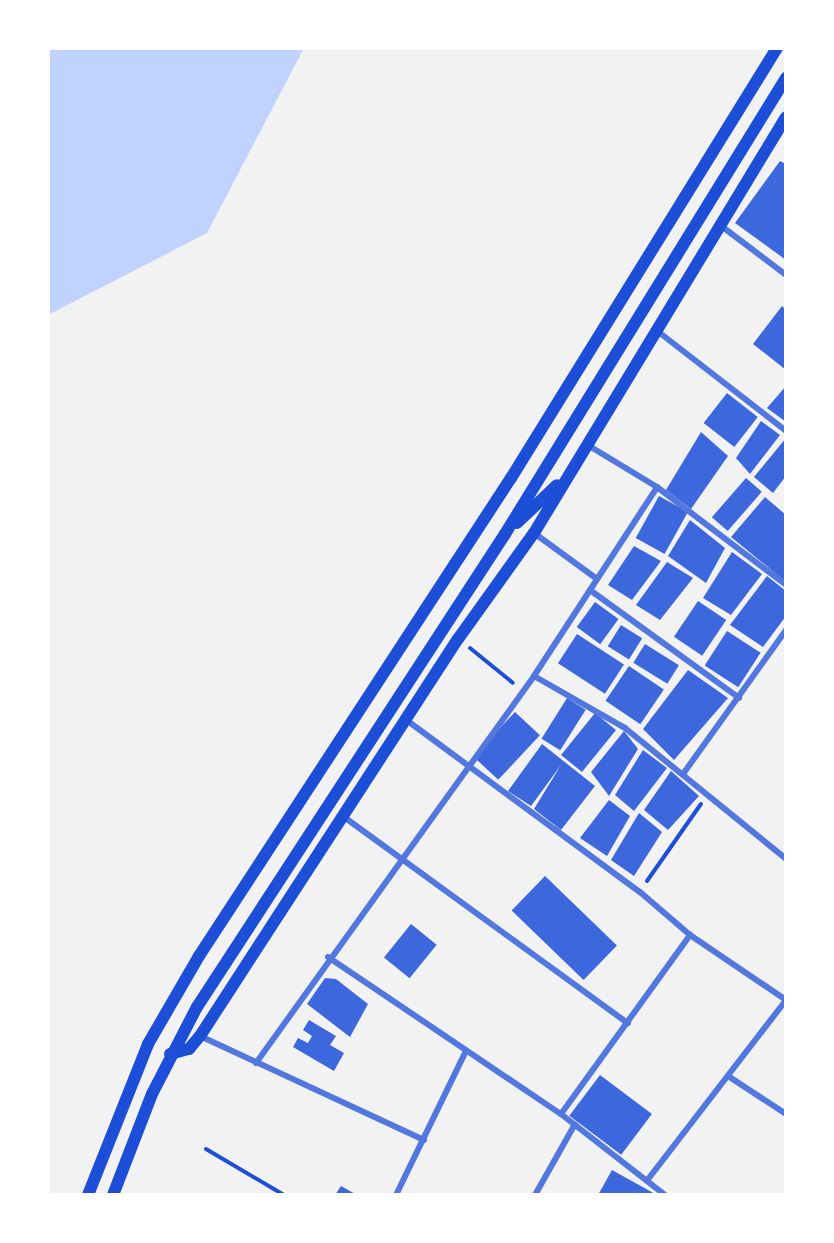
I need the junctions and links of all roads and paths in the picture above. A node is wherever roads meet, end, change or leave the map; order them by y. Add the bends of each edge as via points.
1 (777, 48) edge
2 (786, 78) edge
3 (786, 117) edge
4 (717, 223) junction
5 (785, 271) edge
6 (654, 328) junction
7 (786, 431) edge
8 (586, 444) junction
9 (568, 475) junction
10 (657, 488) junction
11 (534, 533) junction
12 (505, 534) junction
13 (597, 579) junction
14 (786, 585) edge
15 (590, 590) junction
16 (786, 630) edge
17 (458, 639) junction
18 (534, 676) junction
19 (523, 691) junction
20 (739, 698) junction
21 (405, 719) junction
22 (468, 765) junction
23 (683, 774) junction
24 (709, 796) junction
25 (344, 817) junction
26 (786, 859) edge
27 (400, 860) junction
28 (640, 892) junction
29 (690, 935) junction
30 (328, 957) junction
31 (786, 1000) edge
32 (628, 1023) junction
33 (200, 1036) junction
34 (465, 1053) junction
35 (171, 1054) junction
36 (256, 1063) junction
37 (728, 1076) junction
38 (561, 1114) junction
39 (786, 1114) edge
40 (575, 1124) junction
41 (424, 1140) junction
42 (206, 1149) dead end
43 (649, 1178) junction
44 (88, 1195) edge
45 (113, 1195) edge
46 (284, 1195) edge
47 (396, 1195) edge
48 (535, 1195) edge
49 (665, 1195) edge

1 - 44 main road via 511,478 199,956 148,1044
2 - 12 main road
3 - 4 main road
4 - 5 street
4 - 6 main road
6 - 7 street
6 - 8 main road
8 - 9 main road
8 - 10 street
9 - 11 main road
9 - 12 main road
10 - 13 street
10 - 14 street
11 - 13 street
11 - 17 main road
12 - 35 main road via 242,934
13 - 15 street
15 - 18 street
15 - 20 street
16 - 20 street
17 - 19 path
17 - 21 main road
18 - 19 street
18 - 23 street via 625,728
19 - 22 street
20 - 23 street
21 - 22 street
21 - 25 main road
22 - 27 street
22 - 28 street
23 - 24 street
24 - 26 street
24 - 28 path
25 - 27 street
25 - 33 main road
27 - 30 street
27 - 32 street
28 - 29 street
29 - 31 street
29 - 32 street
30 - 34 street
30 - 36 street
31 - 37 street
32 - 38 street
33 - 35 main road via 189,1049
33 - 36 street
34 - 38 street
34 - 41 street
35 - 45 main road
36 - 41 street
37 - 39 street
37 - 43 street
38 - 40 street
40 - 43 street
40 - 48 street
41 - 47 street
42 - 46 path
43 - 49 street

